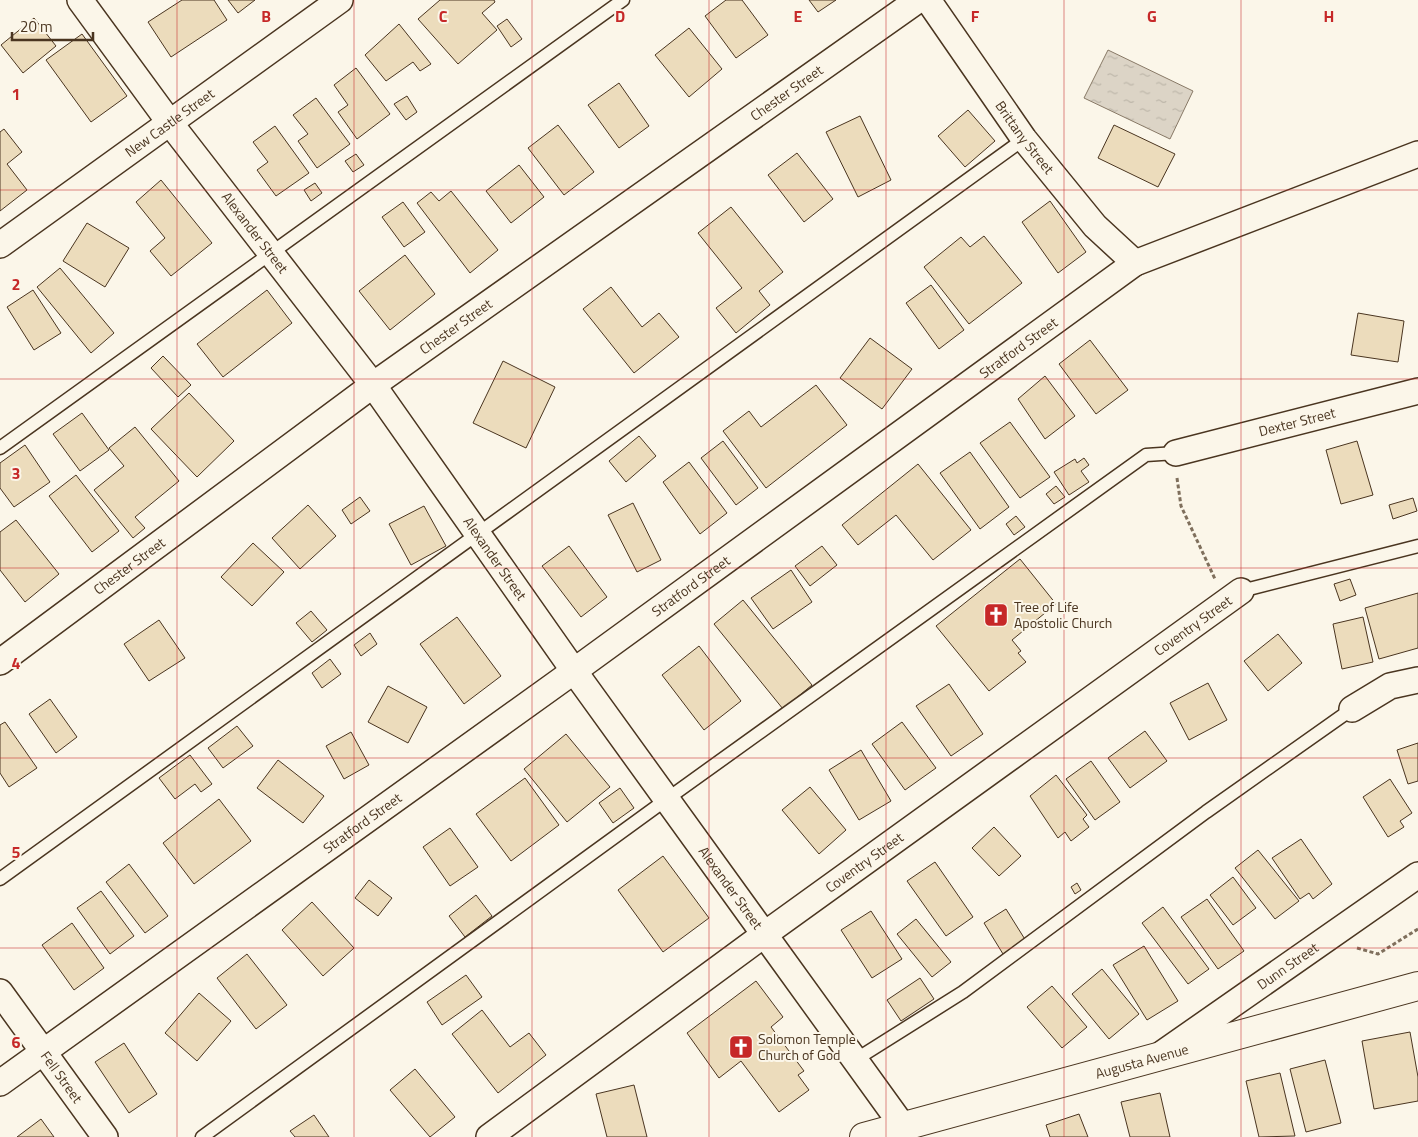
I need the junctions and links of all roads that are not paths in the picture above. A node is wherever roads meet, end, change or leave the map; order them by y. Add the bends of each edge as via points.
1 (80, 0) edge
2 (340, 0) edge
3 (623, 0) edge
4 (918, 0) edge
5 (928, 0) edge
6 (170, 123) junction
7 (1024, 139) junction
8 (1418, 154) edge
9 (0, 245) edge
10 (271, 253) junction
11 (1135, 263) junction
12 (373, 385) junction
13 (1418, 390) edge
14 (0, 448) edge
15 (1176, 453) joint
16 (477, 532) junction
17 (1418, 546) edge
18 (1234, 597) joint
19 (0, 662) edge
20 (574, 671) junction
21 (1418, 680) edge
22 (1352, 709) joint
23 (667, 799) junction
24 (1418, 875) edge
25 (0, 879) edge
26 (765, 934) junction
27 (1418, 986) edge
28 (0, 992) edge
29 (43, 1051) junction
30 (1157, 1057) junction
31 (855, 1060) junction
32 (0, 1083) edge
33 (902, 1125) junction
34 (105, 1137) edge
35 (202, 1137) edge
36 (490, 1137) edge
37 (864, 1137) edge

1 - 6 street, Alexander Street
2 - 6 street, New Castle Street
3 - 10 lane
4 - 12 street, Chester Street
5 - 7 street, Brittany Street
6 - 9 street, New Castle Street
6 - 10 street, Alexander Street
7 - 11 street, Brittany Street via 1095,226
7 - 16 lane
8 - 11 street, Stratford Street
10 - 12 street, Alexander Street
10 - 14 lane
11 - 20 street, Stratford Street
12 - 16 street, Alexander Street
12 - 19 street, Chester Street
13 - 15 street, Dexter Street
15 - 23 lane via 1146,455
16 - 20 street, Alexander Street
16 - 25 lane
17 - 18 lane
18 - 26 street, Coventry Street
20 - 23 street, Alexander Street
20 - 29 street, Stratford Street
21 - 22 street via 1390,686
22 - 31 lane via 1206,812 963,992
23 - 26 street, Alexander Street
23 - 35 lane
24 - 30 street, Dunn Street
26 - 31 street, Alexander Street
26 - 36 street, Coventry Street
27 - 30 main road, Augusta Avenue
28 - 29 street, Fell Street
29 - 32 street, Stratford Street
29 - 34 street, Fell Street
30 - 33 main road, Augusta Avenue
31 - 33 street, Alexander Street
33 - 37 main road, Augusta Avenue

